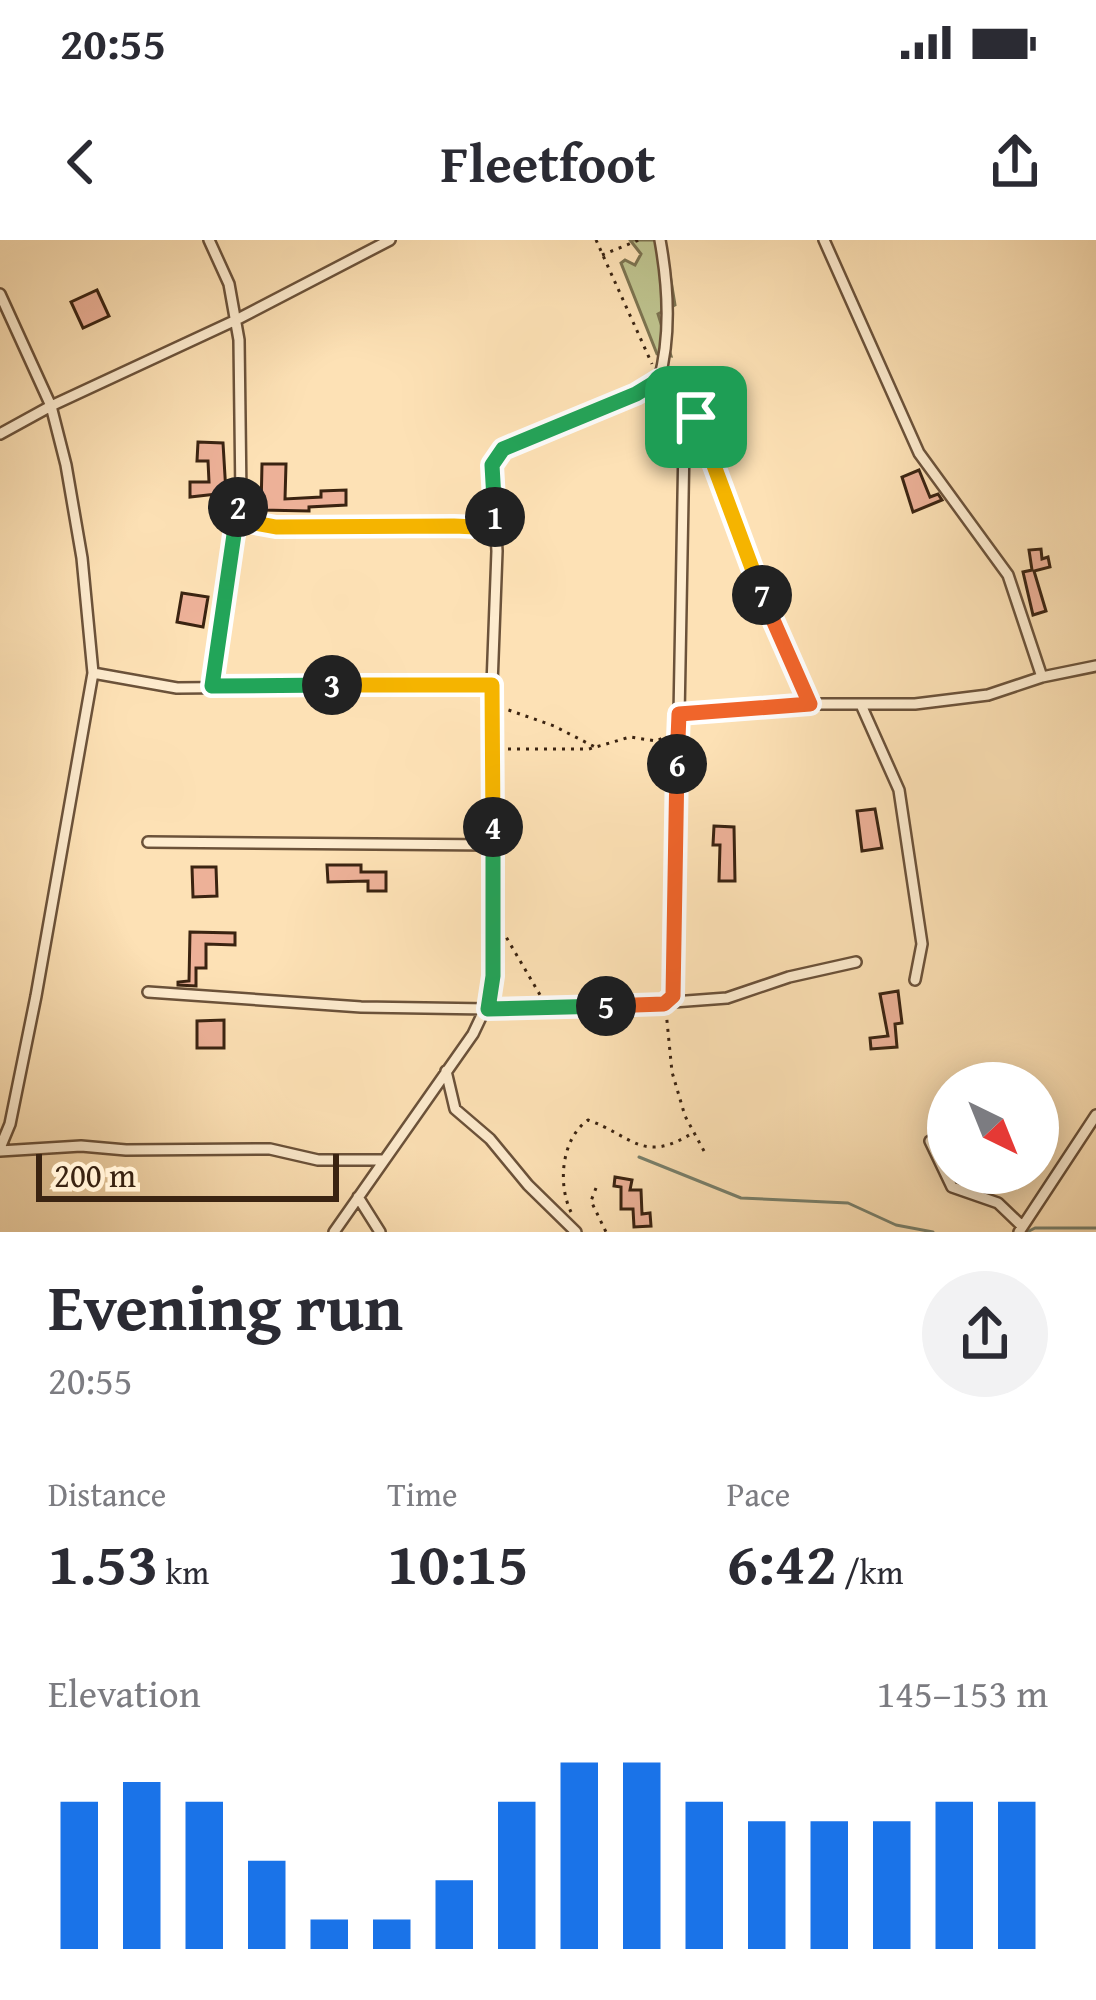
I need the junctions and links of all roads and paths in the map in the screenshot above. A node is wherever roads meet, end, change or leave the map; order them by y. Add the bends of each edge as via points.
1 (209, 240) edge
2 (390, 240) edge
3 (596, 240) edge
4 (640, 240) edge
5 (660, 240) edge
6 (824, 240) edge
7 (602, 256) junction
8 (0, 294) edge
9 (236, 320) junction
10 (659, 380) junction
11 (682, 396) junction
12 (51, 406) junction
13 (0, 434) edge
14 (241, 498) junction
15 (496, 534) junction
16 (1096, 666) edge
17 (93, 674) junction
18 (1042, 677) junction
19 (492, 685) junction
20 (212, 686) junction
21 (810, 704) junction
22 (492, 705) junction
23 (862, 707) junction
24 (678, 717) junction
25 (595, 747) junction
26 (492, 748) junction
27 (148, 842) dead end
28 (493, 844) junction
29 (492, 912) junction
30 (856, 962) dead end
31 (915, 980) dead end
32 (148, 992) dead end
33 (664, 1004) junction
34 (547, 1006) junction
35 (488, 1009) junction
36 (446, 1070) junction
37 (1096, 1115) edge
38 (694, 1132) junction
39 (0, 1149) edge
40 (704, 1151) dead end
41 (384, 1160) junction
42 (596, 1188) dead end
43 (974, 1194) edge
44 (358, 1196) junction
45 (575, 1219) dead end
46 (1020, 1229) edge
47 (334, 1232) edge
48 (380, 1232) edge
49 (577, 1232) edge
50 (606, 1232) edge

1 - 9 street
2 - 9 street
3 - 7 path
4 - 7 path
5 - 10 street via 666,316
6 - 18 street via 919,453 1008,575
7 - 10 path
8 - 12 street
9 - 12 street
9 - 14 street
10 - 11 street via 675,379
10 - 15 street via 503,449 492,465
11 - 21 path
11 - 24 street
12 - 13 street
12 - 17 street via 82,558
14 - 15 street via 244,516 256,525 454,526
14 - 20 street
15 - 19 street
16 - 18 street
17 - 20 street
17 - 39 street via 41,972
18 - 23 street via 988,694
19 - 20 street
19 - 22 street
21 - 23 street
21 - 24 street
22 - 25 path
22 - 26 street
23 - 31 street via 899,790 922,944
24 - 25 path via 656,741 630,737
24 - 33 street via 674,989
25 - 26 path
26 - 28 street
27 - 28 street
28 - 29 street
29 - 34 path
29 - 35 street
30 - 33 street via 727,998
32 - 35 street
33 - 34 street
33 - 38 path via 672,1072
34 - 35 street
35 - 36 street
36 - 41 street
36 - 49 street via 454,1109
37 - 46 street
38 - 40 path
38 - 45 path via 663,1148 640,1147 588,1120 574,1130 563,1167
39 - 41 street via 270,1149 318,1160
41 - 44 street
42 - 50 path via 591,1201
43 - 46 street via 998,1203
44 - 47 street
44 - 48 street

